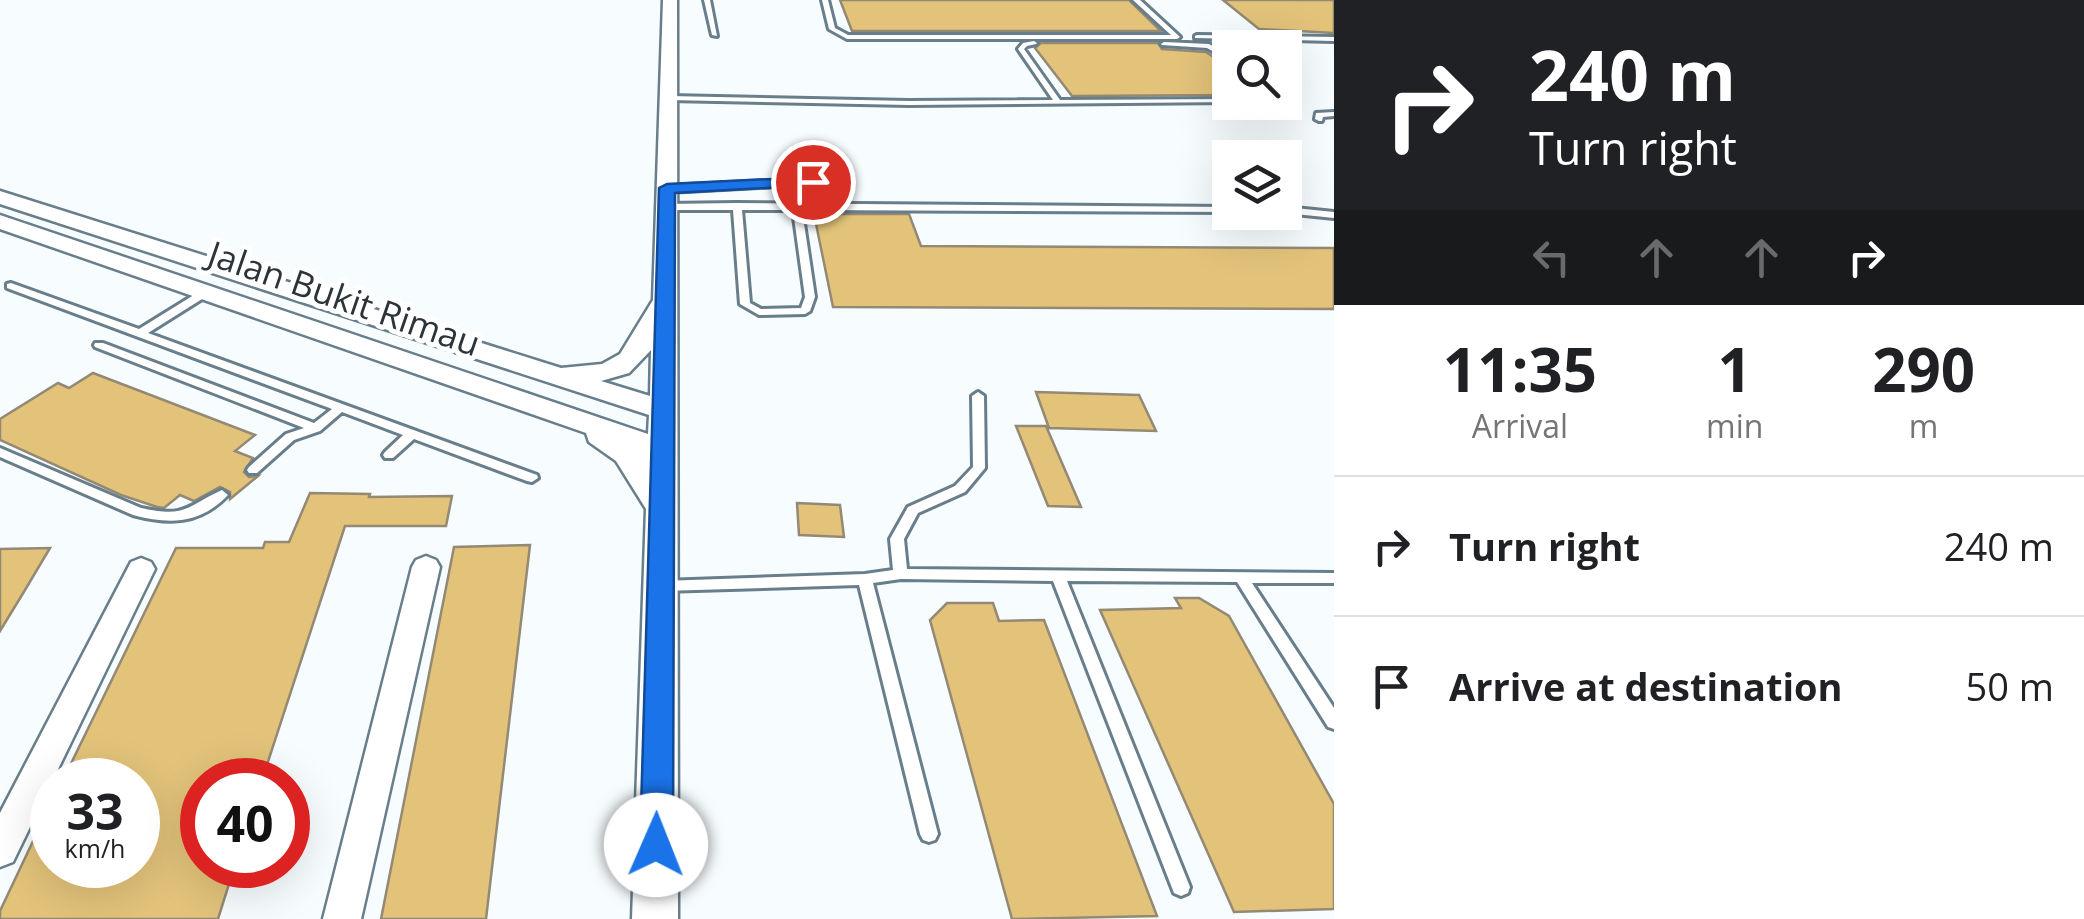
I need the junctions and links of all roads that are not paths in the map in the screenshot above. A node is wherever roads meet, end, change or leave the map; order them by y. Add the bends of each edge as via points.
1 (670, 0) edge
2 (707, 0) edge
3 (824, 0) edge
4 (1136, 0) edge
5 (715, 35) dead end
6 (1175, 37) junction
7 (1334, 39) edge
8 (1212, 48) edge
9 (669, 98) junction
10 (1212, 101) edge
11 (1058, 102) junction
12 (1334, 114) edge
13 (1319, 119) dead end
14 (813, 182) dead end
15 (0, 198) edge
16 (667, 198) junction
17 (737, 206) junction
18 (798, 207) junction
19 (1212, 210) edge
20 (1302, 212) edge
21 (1334, 215) edge
22 (0, 222) edge
23 (11, 286) dead end
24 (206, 292) junction
25 (666, 298) junction
26 (140, 333) junction
27 (99, 345) dead end
28 (536, 371) junction
29 (978, 396) dead end
30 (518, 399) junction
31 (341, 407) junction
32 (663, 410) junction
33 (316, 428) junction
34 (412, 434) junction
35 (663, 449) junction
36 (0, 452) edge
37 (389, 455) dead end
38 (253, 470) dead end
39 (532, 478) dead end
40 (222, 495) dead end
41 (662, 509) junction
42 (141, 568) dead end
43 (426, 568) dead end
44 (901, 574) junction
45 (1059, 578) junction
46 (1334, 578) edge
47 (865, 579) junction
48 (1242, 580) junction
49 (660, 586) junction
50 (1334, 722) edge
51 (928, 834) dead end
52 (0, 850) edge
53 (1181, 888) dead end
54 (342, 919) edge
55 (655, 919) edge

1 - 9 street
2 - 5 lane
3 - 6 lane via 832,29 847,38
4 - 6 lane
6 - 7 lane
8 - 11 lane via 1020,46
9 - 11 lane
9 - 16 street
10 - 11 lane
12 - 13 lane
14 - 16 lane
15 - 28 street, Jalan Bukit Rimau
16 - 17 lane
16 - 25 street
17 - 18 lane
17 - 18 lane via 745,304 759,312 805,311 810,297
18 - 19 lane
20 - 21 lane
22 - 24 street, Jalan Bukit Rimau
23 - 26 lane
24 - 26 lane
24 - 30 street, Jalan Bukit Rimau
25 - 28 street via 627,365 604,373
25 - 32 street
26 - 31 lane
27 - 33 lane
28 - 32 street, Jalan Bukit Rimau
29 - 44 lane via 978,468 960,490 913,510 897,539
30 - 35 street, Jalan Bukit Rimau
30 - 41 street via 616,445
31 - 33 lane
31 - 34 lane
32 - 35 street
33 - 38 lane via 290,437
34 - 37 lane
34 - 39 lane
35 - 41 street
36 - 40 lane via 159,517 194,515
41 - 49 street
42 - 52 street
43 - 54 street
44 - 45 lane
44 - 47 lane
45 - 48 lane
45 - 53 lane
46 - 48 lane
47 - 49 lane
47 - 51 lane
48 - 50 lane
49 - 55 street

